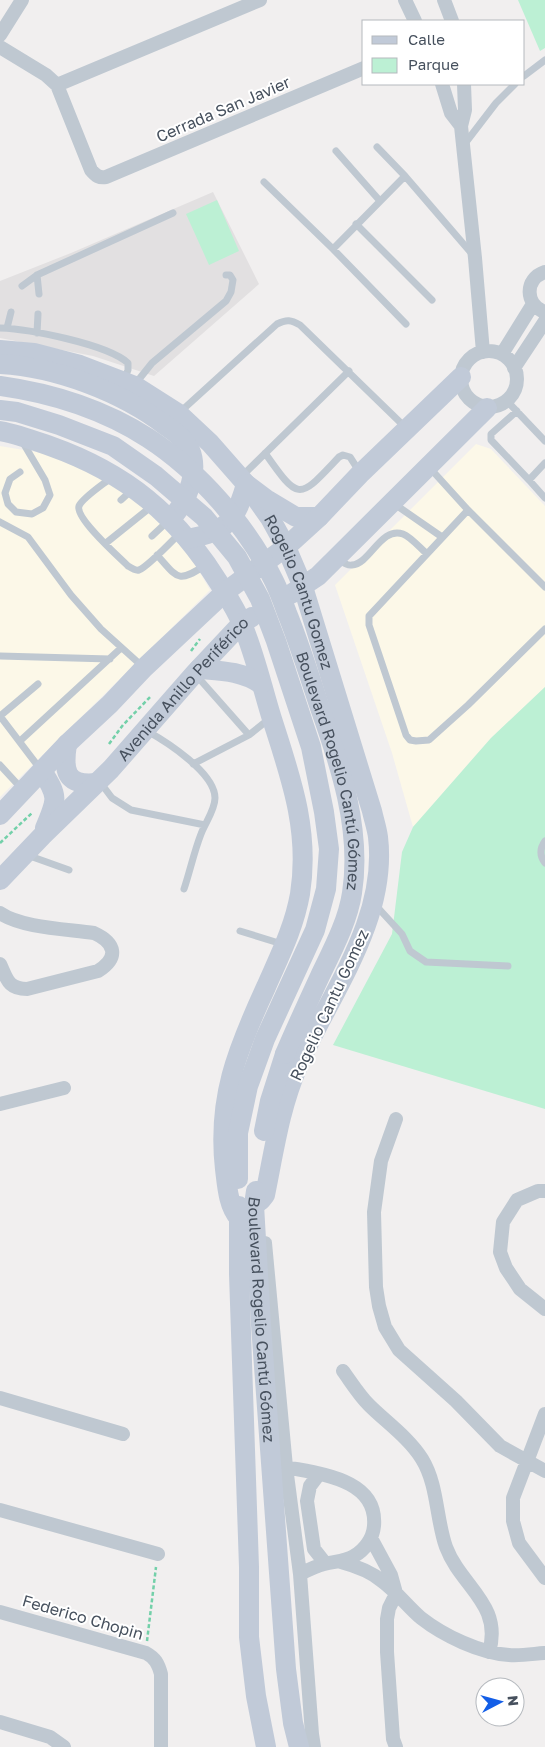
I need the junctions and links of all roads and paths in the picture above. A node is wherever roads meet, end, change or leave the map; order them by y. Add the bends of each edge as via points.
1 (22, 0) edge
2 (260, 0) edge
3 (405, 0) edge
4 (444, 0) edge
5 (415, 20) edge
6 (452, 20) edge
7 (0, 35) edge
8 (0, 48) edge
9 (545, 60) edge
10 (362, 69) edge
11 (525, 75) edge
12 (57, 85) junction
13 (442, 85) edge
14 (464, 85) edge
15 (514, 85) edge
16 (461, 126) junction
17 (463, 146) junction
18 (377, 147) dead end
19 (336, 151) dead end
20 (405, 176) junction
21 (264, 182) dead end
22 (380, 200) junction
23 (173, 213) dead end
24 (356, 224) junction
25 (333, 249) junction
26 (475, 258) junction
27 (545, 272) edge
28 (37, 275) junction
29 (226, 275) dead end
30 (22, 286) dead end
31 (39, 294) dead end
32 (432, 300) dead end
33 (533, 304) junction
34 (11, 312) dead end
35 (545, 312) edge
36 (38, 314) dead end
37 (545, 321) edge
38 (406, 324) dead end
39 (3, 328) edge
40 (37, 333) junction
41 (0, 350) edge
42 (483, 352) junction
43 (502, 354) junction
44 (0, 364) edge
45 (514, 368) junction
46 (349, 371) junction
47 (461, 377) junction
48 (129, 383) junction
49 (0, 386) edge
50 (507, 401) junction
51 (487, 408) junction
52 (0, 410) edge
53 (517, 411) junction
54 (179, 414) junction
55 (407, 428) junction
56 (9, 432) edge
57 (545, 441) edge
58 (265, 454) junction
59 (545, 463) edge
60 (427, 466) junction
61 (20, 472) dead end
62 (360, 474) junction
63 (114, 475) junction
64 (243, 480) junction
65 (529, 480) junction
66 (545, 498) edge
67 (392, 502) junction
68 (155, 504) junction
69 (468, 510) junction
70 (319, 517) junction
71 (0, 522) edge
72 (180, 530) junction
73 (152, 536) dead end
74 (442, 537) junction
75 (106, 543) junction
76 (286, 547) junction
77 (157, 554) junction
78 (427, 554) junction
79 (336, 558) junction
80 (207, 564) junction
81 (303, 587) junction
82 (545, 587) edge
83 (225, 592) junction
84 (242, 623) junction
85 (544, 630) edge
86 (122, 648) junction
87 (324, 654) junction
88 (0, 656) edge
89 (110, 658) junction
90 (144, 668) junction
91 (197, 671) junction
92 (38, 684) dead end
93 (262, 684) junction
94 (272, 718) junction
95 (146, 731) junction
96 (249, 734) junction
97 (20, 742) junction
98 (67, 744) junction
99 (193, 764) junction
100 (0, 765) edge
101 (42, 771) junction
102 (97, 782) junction
103 (23, 790) junction
104 (38, 808) dead end
105 (0, 815) edge
106 (205, 824) junction
107 (43, 835) junction
108 (545, 841) edge
109 (0, 844) edge
110 (24, 854) junction
111 (545, 863) edge
112 (69, 870) dead end
113 (3, 874) edge
114 (184, 889) dead end
115 (372, 905) junction
116 (0, 913) edge
117 (240, 931) dead end
118 (285, 944) junction
119 (0, 964) edge
120 (508, 966) dead end
121 (64, 1088) dead end
122 (0, 1104) edge
123 (396, 1119) dead end
124 (545, 1191) edge
125 (254, 1205) junction
126 (239, 1218) junction
127 (256, 1232) junction
128 (545, 1309) edge
129 (343, 1372) dead end
130 (0, 1398) edge
131 (545, 1414) edge
132 (122, 1434) dead end
133 (528, 1461) junction
134 (286, 1467) junction
135 (545, 1471) edge
136 (319, 1474) junction
137 (0, 1510) edge
138 (371, 1538) junction
139 (158, 1554) joint
140 (341, 1562) junction
141 (326, 1563) junction
142 (300, 1574) junction
143 (545, 1578) edge
144 (396, 1594) junction
145 (0, 1612) edge
146 (489, 1652) junction
147 (146, 1653) junction
148 (544, 1654) edge
149 (0, 1722) edge
150 (64, 1747) edge
151 (161, 1747) edge
152 (266, 1747) edge
153 (299, 1747) edge
154 (314, 1747) edge
155 (396, 1747) edge

1 - 7 street
2 - 12 street
3 - 5 street
4 - 6 street
8 - 12 street
9 - 11 lane
10 - 12 street, Cerrada San Javier via 100,178 91,170
13 - 16 street via 451,113
14 - 16 street via 465,110
15 - 17 lane
16 - 17 street
17 - 26 street
18 - 20 lane
19 - 22 lane
20 - 22 lane
20 - 26 lane
21 - 25 lane
22 - 24 lane
23 - 28 lane
24 - 25 lane
24 - 32 lane
25 - 38 lane
26 - 42 street
27 - 33 street via 530,284
28 - 30 lane
28 - 31 lane
29 - 48 lane via 233,280 226,301
33 - 35 street
33 - 43 street
34 - 39 lane
36 - 40 lane
37 - 45 street
39 - 40 lane
40 - 48 lane via 96,347 122,357 128,362
41 - 48 street, Rogelio Cantu Gomez via 34,353
42 - 43 street
42 - 47 street via 466,364
43 - 45 street
44 - 72 street via 52,372 90,385 123,399 178,434 190,450 193,469 182,505
45 - 50 street via 517,382
46 - 54 lane via 300,325 285,320
46 - 55 lane
46 - 58 lane
47 - 51 street via 461,385 468,398
47 - 55 street
48 - 54 street, Rogelio Cantu Gomez
49 - 125 street, Boulevard Rogelio Cantú Gómez, bridge via 59,398 108,417 148,438 185,466 219,501 252,542 275,582 325,721 351,820 356,857 352,895 339,936 285,1054 270,1101
50 - 51 street
50 - 53 lane
51 - 60 street, Avenida Anillo Periférico
52 - 126 street, Boulevard Rogelio Cantú Gómez, bridge via 59,425 113,446 156,476 204,517 237,557 260,599 310,747 329,849 326,889 315,930 265,1039 248,1086 238,1134
53 - 57 lane
53 - 65 lane via 491,434 491,440
54 - 64 street, Rogelio Cantu Gomez
55 - 62 street
56 - 61 lane via 45,480 50,495 42,508 32,514 16,512 8,504 5,493 10,479
56 - 63 street via 66,451
58 - 62 lane via 284,481 300,491 312,486 343,455 350,457
58 - 64 lane
59 - 65 lane
60 - 67 street, Avenida Anillo Periférico
60 - 69 lane
62 - 70 street
63 - 68 street via 128,494
63 - 75 lane via 79,505 79,511
64 - 70 street via 296,517
64 - 72 street via 239,505 230,522 206,535
64 - 76 street, Rogelio Cantu Gomez
65 - 66 lane
67 - 74 lane
67 - 79 street, Avenida Anillo Periférico
68 - 72 street
68 - 75 lane
69 - 74 lane
69 - 82 lane
70 - 76 street
71 - 86 lane via 28,536 72,595
72 - 73 lane
72 - 77 lane
72 - 80 street
74 - 78 lane
75 - 77 lane via 134,570 146,566
76 - 81 street, Rogelio Cantu Gomez
76 - 83 street
77 - 80 lane via 179,577 185,577
78 - 79 lane via 404,534 398,533 383,539 353,566
78 - 85 lane via 369,616 369,625 410,740 429,740
79 - 81 street, Avenida Anillo Periférico
80 - 83 street
81 - 84 street, Avenida Anillo Periférico
81 - 87 street, Rogelio Cantu Gomez
83 - 84 street
83 - 90 street
84 - 91 street, Avenida Anillo Periférico
84 - 93 street
86 - 89 lane
86 - 90 lane
87 - 93 street via 311,650 296,651 282,657 272,666
87 - 115 street, Rogelio Cantu Gomez via 378,838 378,867
88 - 89 lane
89 - 97 lane
90 - 98 street
91 - 93 street via 236,672
91 - 95 street, Avenida Anillo Periférico
91 - 96 lane
92 - 97 lane via 0,716
93 - 94 street
94 - 96 lane
94 - 118 street via 290,774 301,824 303,856 299,895
95 - 99 lane
95 - 102 street, Avenida Anillo Periférico
96 - 99 lane
97 - 101 lane
98 - 101 street
98 - 102 street via 65,758 69,776 85,784
99 - 106 lane via 214,788 215,799
100 - 103 lane
101 - 103 street
101 - 107 street via 55,798
102 - 106 lane via 130,810
102 - 107 street, Avenida Anillo Periférico
103 - 105 street
104 - 109 path
106 - 114 lane
107 - 110 street, Avenida Anillo Periférico
108 - 111 lane via 541,852
110 - 112 lane
110 - 113 street, Avenida Anillo Periférico
115 - 120 lane via 402,934 410,951 426,962
115 - 125 street, Rogelio Cantu Gomez via 338,989 298,1066 282,1108 265,1194
116 - 119 street via 26,924 94,933 104,937 113,953 106,966 98,971 27,989 12,986
117 - 118 lane
118 - 126 street via 231,1072 223,1112 226,1178
121 - 122 street
123 - 133 street via 381,1161 374,1212 376,1287 385,1327 399,1350 500,1446
124 - 128 street via 538,1190 517,1200 502,1222 500,1252 506,1268 520,1288
125 - 127 street, Boulevard Rogelio Cantú Gómez
126 - 152 street, Boulevard Rogelio Cantú Gómez via 250,1637 256,1696
127 - 134 street via 266,1247
127 - 153 street, Boulevard Rogelio Cantú Gómez via 286,1669 292,1724
129 - 146 street via 367,1403 422,1459 431,1481 446,1546 454,1564 491,1619
130 - 132 street
131 - 133 street
133 - 135 street
133 - 143 street via 513,1498 513,1521 519,1543
134 - 136 street
134 - 142 street
136 - 138 street via 353,1485 366,1496 374,1517
136 - 141 street via 310,1486 307,1501 314,1549
137 - 139 street
138 - 140 street via 359,1553
138 - 144 street via 391,1575
139 - 147 path
140 - 141 street
140 - 144 street via 369,1572
141 - 142 street
142 - 154 street
144 - 146 street via 438,1630
144 - 155 street via 387,1619 387,1652
145 - 147 street, Federico Chopin
146 - 148 street via 510,1656
147 - 151 street, Federico Chopin via 159,1665 161,1674
149 - 150 street via 50,1737

